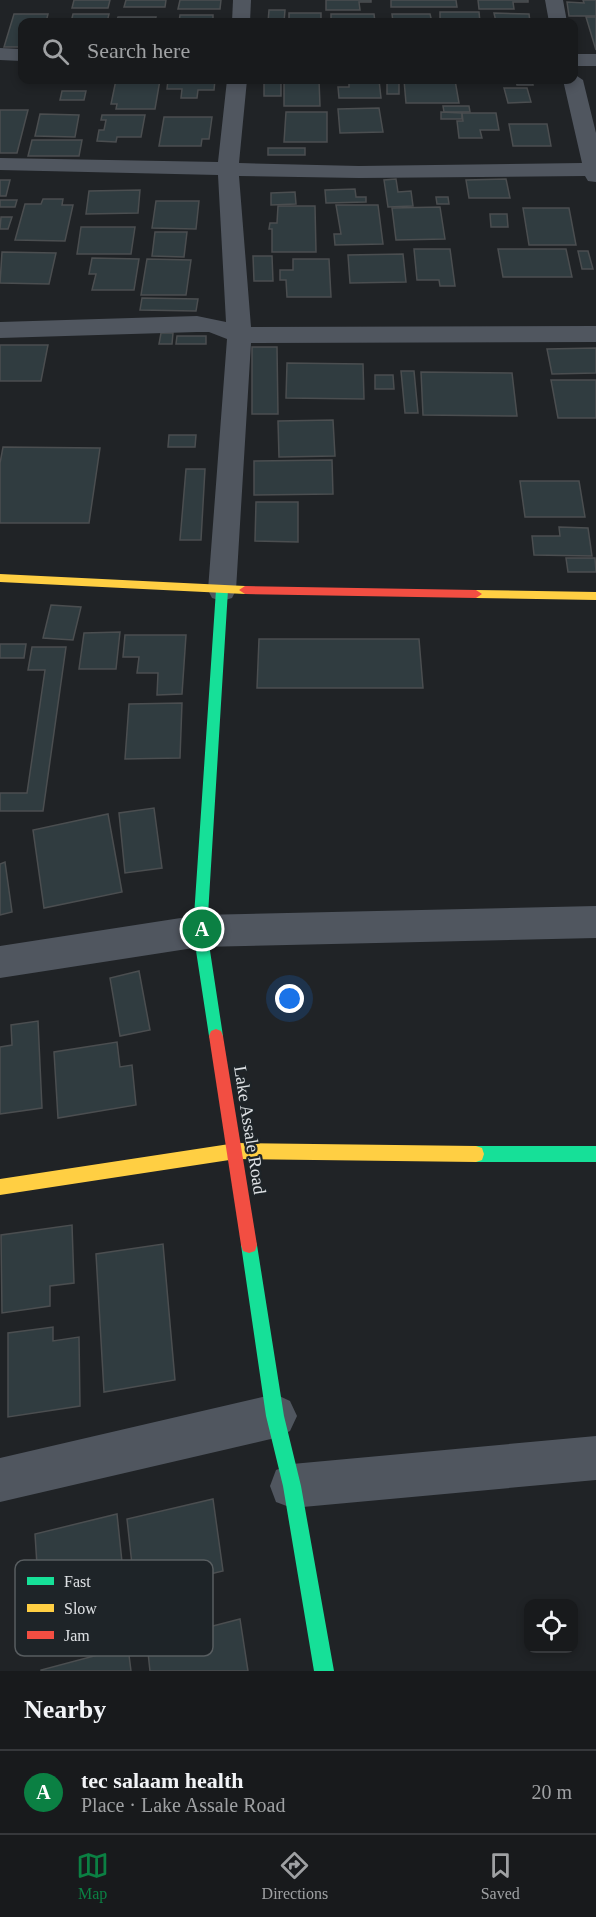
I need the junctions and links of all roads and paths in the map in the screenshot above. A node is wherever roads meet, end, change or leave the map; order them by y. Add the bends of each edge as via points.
1 (242, 0) edge
2 (554, 0) edge
3 (241, 18) edge
4 (557, 18) edge
5 (0, 54) edge
6 (18, 55) edge
7 (578, 60) edge
8 (596, 60) edge
9 (237, 84) edge
10 (574, 84) edge
11 (0, 164) edge
12 (228, 168) junction
13 (595, 172) edge
14 (0, 330) edge
15 (596, 334) edge
16 (239, 335) junction
17 (0, 578) edge
18 (222, 590) junction
19 (596, 596) edge
20 (596, 922) edge
21 (200, 930) junction
22 (0, 962) edge
23 (236, 1151) junction
24 (596, 1154) edge
25 (0, 1187) edge
26 (275, 1416) junction
27 (596, 1458) edge
28 (0, 1480) edge
29 (292, 1485) junction
30 (324, 1671) edge

1 - 3 street
2 - 4 street
5 - 6 street
7 - 8 street
9 - 12 street
10 - 13 street
11 - 12 street
12 - 13 street
12 - 16 street
14 - 16 street via 197,324
15 - 16 street
16 - 18 street
17 - 18 street
18 - 19 street
18 - 21 street, Lake Assale Road
20 - 21 street
21 - 22 street
21 - 23 street, Lake Assale Road
23 - 24 street
23 - 25 street
23 - 26 street, Lake Assale Road
26 - 28 street
26 - 29 street, Lake Assale Road
27 - 29 street
29 - 30 street, Lake Assale Road

